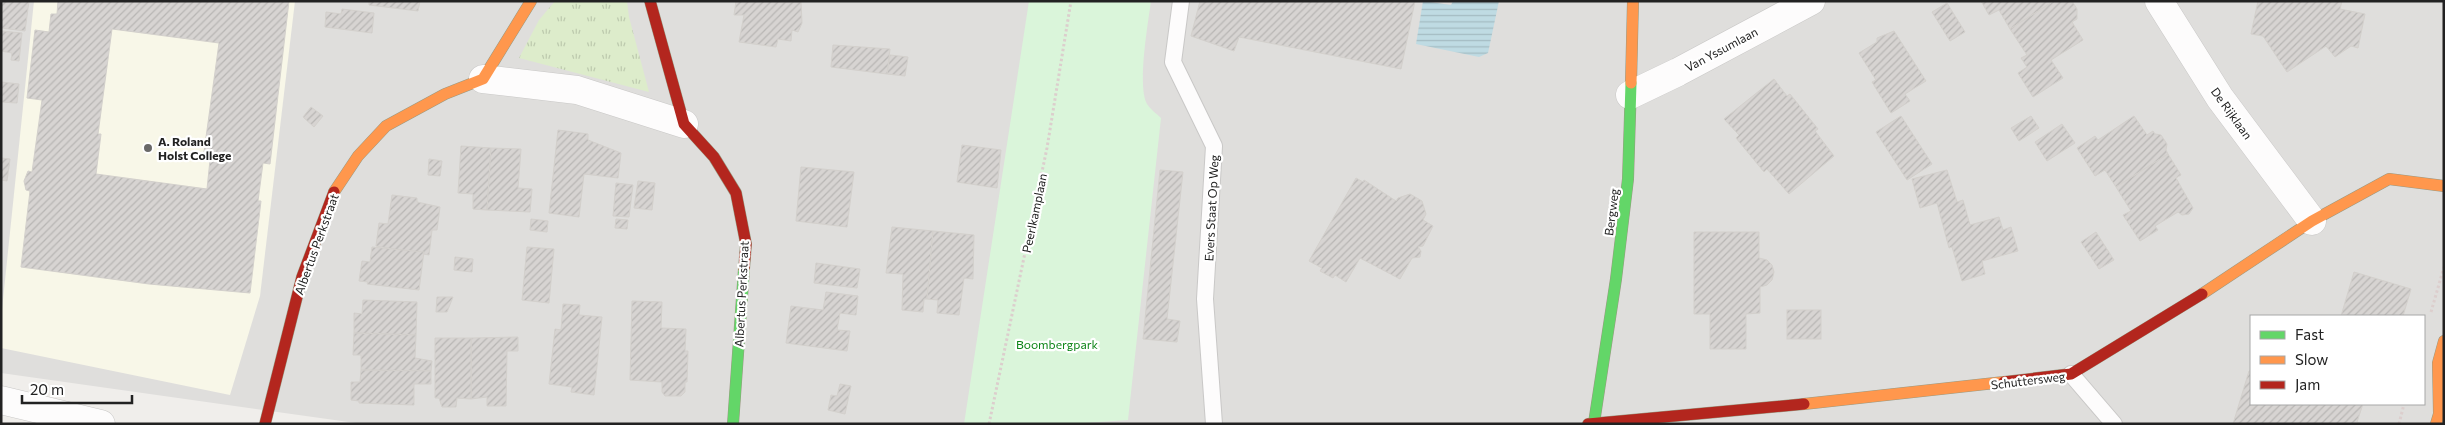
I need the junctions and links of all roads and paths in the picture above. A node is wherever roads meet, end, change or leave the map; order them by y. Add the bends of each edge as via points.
1 (531, 1) edge
2 (650, 1) edge
3 (1071, 1) edge
4 (1181, 1) edge
5 (1633, 1) edge
6 (1811, 1) edge
7 (2158, 1) edge
8 (483, 79) junction
9 (1630, 95) junction
10 (684, 124) junction
11 (2444, 186) edge
12 (2312, 221) junction
13 (2444, 267) edge
14 (2429, 319) dead end
15 (2444, 341) edge
16 (2071, 374) junction
17 (1, 400) edge
18 (2404, 405) edge
19 (2440, 415) edge
20 (1594, 423) edge
21 (101, 424) edge
22 (265, 424) edge
23 (733, 424) edge
24 (989, 424) edge
25 (1214, 424) edge
26 (1588, 424) edge
27 (2114, 424) edge
28 (2399, 424) edge

1 - 8 street
2 - 10 street, Albertus Perkstraat
3 - 24 path, Peerlkamplaan via 1048,148
4 - 25 lane, Evers Staat Op Weg via 1173,62 1214,146 1205,299
5 - 9 street, Bergweg
6 - 9 street, Van Yssumlaan
7 - 12 street, De Rijklaan via 2220,98
8 - 10 street, Albertus Perkstraat via 577,90
8 - 22 street, Albertus Perkstraat via 445,94 386,126 358,156 332,195 302,277
9 - 20 street, Bergweg via 1628,179
10 - 23 street, Albertus Perkstraat via 714,157 736,193 746,244
11 - 12 street, Schuttersweg via 2389,179
12 - 16 street, Schuttersweg
13 - 14 path
15 - 19 street via 2438,363
16 - 20 street, Schuttersweg via 1905,394
16 - 27 lane
17 - 21 street
18 - 28 path
20 - 26 street, Schuttersweg

